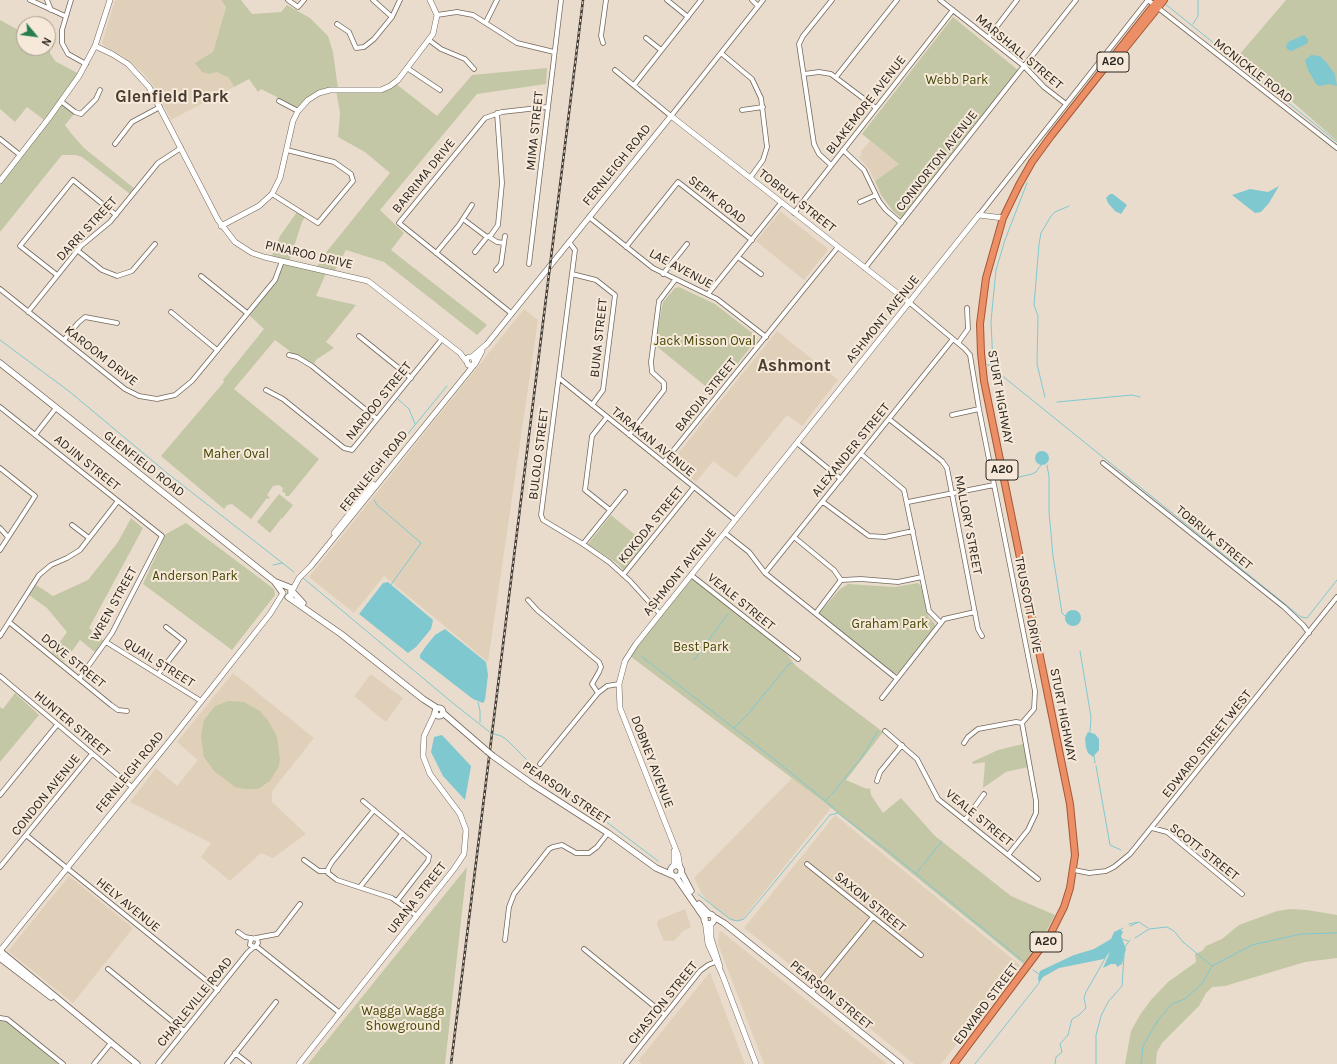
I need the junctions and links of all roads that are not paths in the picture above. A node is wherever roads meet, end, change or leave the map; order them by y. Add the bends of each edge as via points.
1 (30, 0) edge
2 (48, 0) edge
3 (71, 0) edge
4 (110, 0) edge
5 (288, 0) edge
6 (304, 0) edge
7 (373, 0) edge
8 (400, 0) edge
9 (430, 0) edge
10 (497, 0) edge
11 (561, 0) edge
12 (606, 0) edge
13 (667, 0) edge
14 (701, 0) edge
15 (752, 0) edge
16 (763, 0) edge
17 (824, 0) edge
18 (897, 0) edge
19 (940, 0) edge
20 (1016, 0) edge
21 (1076, 0) edge
22 (831, 2) edge
23 (1160, 3) edge
24 (758, 6) junction
25 (51, 10) junction
26 (953, 10) junction
27 (437, 15) junction
28 (65, 16) junction
29 (392, 17) junction
30 (688, 17) junction
31 (486, 22) junction
32 (337, 24) dead end
33 (646, 38) dead end
34 (988, 38) junction
35 (429, 40) junction
36 (603, 43) dead end
37 (95, 46) junction
38 (661, 50) junction
39 (554, 52) junction
40 (721, 53) junction
41 (86, 64) junction
42 (1024, 66) junction
43 (407, 68) junction
44 (474, 69) dead end
45 (615, 70) dead end
46 (804, 74) junction
47 (836, 77) junction
48 (634, 85) junction
49 (100, 90) dead end
50 (440, 90) dead end
51 (279, 101) dead end
52 (62, 102) junction
53 (1066, 104) junction
54 (160, 107) junction
55 (547, 107) junction
56 (762, 107) junction
57 (876, 108) junction
58 (742, 110) dead end
59 (298, 111) junction
60 (496, 113) junction
61 (671, 116) junction
62 (0, 139) edge
63 (115, 144) dead end
64 (181, 148) junction
65 (1337, 148) edge
66 (287, 150) junction
67 (843, 150) junction
68 (20, 155) junction
69 (831, 165) junction
70 (750, 178) junction
71 (0, 181) edge
72 (272, 194) junction
73 (876, 195) junction
74 (860, 202) dead end
75 (781, 203) junction
76 (472, 205) dead end
77 (794, 213) junction
78 (116, 215) junction
79 (979, 215) junction
80 (589, 217) junction
81 (1003, 218) junction
82 (463, 219) junction
83 (901, 223) junction
84 (221, 226) junction
85 (505, 236) dead end
86 (488, 237) junction
87 (752, 240) junction
88 (570, 242) junction
89 (504, 243) junction
90 (156, 244) dead end
91 (687, 244) dead end
92 (626, 247) junction
93 (838, 247) junction
94 (77, 250) junction
95 (476, 252) dead end
96 (436, 253) junction
97 (738, 257) junction
98 (282, 261) junction
99 (529, 264) dead end
100 (865, 268) junction
101 (496, 270) dead end
102 (572, 274) junction
103 (663, 274) junction
104 (761, 274) dead end
105 (58, 275) junction
106 (201, 276) dead end
107 (675, 280) junction
108 (0, 290) edge
109 (708, 294) junction
110 (910, 303) junction
111 (966, 308) dead end
112 (28, 312) junction
113 (172, 312) dead end
114 (247, 313) junction
115 (511, 313) junction
116 (117, 323) dead end
117 (359, 336) dead end
118 (766, 337) junction
119 (442, 339) junction
120 (953, 339) junction
121 (64, 340) junction
122 (958, 343) junction
123 (487, 344) junction
124 (965, 349) joint
125 (217, 350) junction
126 (289, 355) dead end
127 (468, 359) junction
128 (0, 362) edge
129 (474, 364) junction
130 (411, 378) junction
131 (559, 378) junction
132 (266, 390) dead end
133 (592, 405) junction
134 (0, 407) edge
135 (56, 408) junction
136 (979, 409) junction
137 (952, 415) dead end
138 (606, 417) junction
139 (889, 418) junction
140 (377, 419) junction
141 (35, 435) junction
142 (629, 435) junction
143 (797, 443) junction
144 (861, 454) junction
145 (664, 462) junction
146 (1104, 463) dead end
147 (0, 468) edge
148 (841, 479) junction
149 (994, 485) junction
150 (694, 487) junction
151 (625, 492) dead end
152 (952, 494) junction
153 (118, 501) junction
154 (822, 502) junction
155 (908, 502) junction
156 (610, 510) junction
157 (735, 520) junction
158 (72, 525) dead end
159 (0, 528) edge
160 (913, 531) junction
161 (725, 533) junction
162 (162, 536) joint
163 (8, 537) junction
164 (794, 537) junction
165 (89, 538) junction
166 (583, 544) junction
167 (0, 550) edge
168 (765, 572) junction
169 (623, 575) junction
170 (691, 575) junction
171 (922, 576) junction
172 (841, 580) junction
173 (287, 592) junction
174 (1337, 597) edge
175 (528, 600) dead end
176 (975, 612) junction
177 (816, 613) junction
178 (660, 614) junction
179 (9, 622) junction
180 (941, 623) junction
181 (166, 627) dead end
182 (1309, 633) junction
183 (0, 636) edge
184 (982, 636) dead end
185 (106, 642) junction
186 (798, 659) dead end
187 (158, 673) junction
188 (0, 676) edge
189 (896, 678) junction
190 (79, 679) junction
191 (619, 684) junction
192 (598, 693) junction
193 (882, 698) dead end
194 (201, 701) junction
195 (127, 711) dead end
196 (438, 713) junction
197 (1022, 723) junction
198 (57, 725) junction
199 (885, 731) dead end
200 (964, 743) dead end
201 (902, 745) junction
202 (92, 754) junction
203 (540, 764) dead end
204 (877, 781) dead end
205 (132, 787) junction
206 (984, 794) dead end
207 (0, 795) edge
208 (363, 801) dead end
209 (374, 810) junction
210 (965, 820) junction
211 (1152, 828) junction
212 (608, 833) junction
213 (402, 834) junction
214 (26, 835) junction
215 (673, 846) junction
216 (1008, 855) junction
217 (304, 860) dead end
218 (807, 864) dead end
219 (653, 866) junction
220 (0, 867) edge
221 (673, 867) junction
222 (67, 868) junction
223 (681, 870) junction
224 (1074, 870) junction
225 (328, 871) junction
226 (674, 876) junction
227 (1038, 879) dead end
228 (360, 887) junction
229 (1242, 894) dead end
230 (397, 901) junction
231 (300, 904) dead end
232 (417, 916) junction
233 (873, 917) junction
234 (708, 918) junction
235 (711, 924) junction
236 (730, 927) junction
237 (11, 938) junction
238 (505, 940) dead end
239 (0, 942) edge
240 (254, 943) junction
241 (584, 949) dead end
242 (0, 951) edge
243 (921, 955) dead end
244 (0, 958) edge
245 (717, 961) junction
246 (108, 970) dead end
247 (218, 990) junction
248 (812, 993) junction
249 (276, 1002) dead end
250 (340, 1013) junction
251 (665, 1015) junction
252 (79, 1017) junction
253 (0, 1018) edge
254 (184, 1031) junction
255 (111, 1043) junction
256 (235, 1053) junction
257 (63, 1064) edge
258 (94, 1064) edge
259 (137, 1064) edge
260 (158, 1064) edge
261 (227, 1064) edge
262 (249, 1064) edge
263 (299, 1064) edge
264 (626, 1064) edge
265 (756, 1064) edge
266 (900, 1064) edge
267 (954, 1064) edge

1 - 25 street
2 - 25 street
3 - 28 street
4 - 37 street
5 - 6 street via 298,7
7 - 29 street
8 - 29 street
9 - 27 street
10 - 31 street
11 - 39 street, MIMA STREET
12 - 36 street via 601,36
13 - 30 street
14 - 30 street
15 - 24 street
16 - 24 street, FERNLEIGH ROAD
17 - 22 street
18 - 47 street
19 - 26 street, MARSHALL STREET
20 - 34 street
21 - 42 street, CONNORTON AVENUE
22 - 46 street via 801,40
23 - 53 street, ASHMONT AVENUE via 1148,0
23 - 65 street, MCNICKLE ROAD
23 - 81 highway, STURT HIGHWAY / A20 via 1125,49 1085,92 1032,162
24 - 40 street, FERNLEIGH ROAD
25 - 28 street
26 - 34 street, MARSHALL STREET
26 - 57 street, BLAKEMORE AVENUE
27 - 31 street via 465,13
27 - 35 street via 436,28
28 - 41 street via 63,47 71,56
29 - 32 street via 374,39 360,48 356,48 346,29
30 - 38 street
31 - 39 street via 517,43
33 - 38 street
34 - 42 street, MARSHALL STREET
35 - 43 street
35 - 44 street via 441,49 465,59
37 - 41 street
37 - 54 street, PINAROO DRIVE via 134,69 149,87
38 - 48 street
39 - 55 street, MIMA STREET
40 - 56 street via 752,79 759,90
40 - 61 street, FERNLEIGH ROAD
41 - 52 street
42 - 53 street, MARSHALL STREET via 1044,87
42 - 83 street, CONNORTON AVENUE
43 - 50 street
43 - 59 street via 386,88 372,91 325,91 308,100
45 - 48 street, TOBRUK STREET
46 - 47 street via 825,72
46 - 69 street via 814,144 819,154
47 - 57 street
48 - 61 street, TOBRUK STREET
49 - 52 street via 96,99 82,114
51 - 59 street
52 - 68 street
53 - 79 street, ASHMONT AVENUE
54 - 63 street via 132,122
54 - 64 street, PINAROO DRIVE
55 - 60 street, BARRIMA DRIVE
55 - 99 street, MIMA STREET
56 - 58 street
56 - 70 street via 767,147 763,160
57 - 67 street, BLAKEMORE AVENUE
59 - 66 street via 293,121
60 - 86 street via 502,191 499,221
60 - 96 street, BARRIMA DRIVE via 480,122 399,223
61 - 70 street, TOBRUK STREET
61 - 80 street, FERNLEIGH ROAD
62 - 68 street
64 - 78 street, DARRI STREET via 158,162
64 - 84 street, PINAROO DRIVE
66 - 72 street via 280,178
66 - 72 street via 334,162 351,174 353,181 318,223
67 - 69 street, BLAKEMORE AVENUE
67 - 73 street via 864,170
68 - 71 street
69 - 77 street, BLAKEMORE AVENUE
70 - 75 street, TOBRUK STREET
72 - 84 street via 259,206
73 - 74 street
73 - 83 street via 886,210
75 - 77 street, TOBRUK STREET
75 - 87 street
76 - 82 street
77 - 93 street, TOBRUK STREET
78 - 94 street, DARRI STREET
78 - 105 street via 73,180 20,246
79 - 81 street
79 - 110 street, ASHMONT AVENUE
80 - 88 street, FERNLEIGH ROAD
80 - 92 street, LAE AVENUE
81 - 224 highway, STURT HIGHWAY / A20 via 986,278 980,324 981,353 987,397 1070,804
82 - 86 street
82 - 96 street
83 - 100 street, CONNORTON AVENUE
84 - 98 street, PINAROO DRIVE via 235,242 247,250
85 - 89 street
86 - 89 street
86 - 95 street
87 - 92 street, SEPIK ROAD via 678,182
87 - 97 street
88 - 102 street, BULOLO STREET via 574,248
88 - 115 street, FERNLEIGH ROAD
89 - 101 street via 501,264
90 - 94 street via 132,271 117,276 107,273
91 - 103 street
92 - 103 street, LAE AVENUE
93 - 100 street, TOBRUK STREET
93 - 118 street, BARDIA STREET
94 - 105 street, DARRI STREET
96 - 115 street, BARRIMA DRIVE
97 - 104 street
97 - 109 street
98 - 114 street, KAROOM DRIVE via 275,280
98 - 119 street, PINAROO DRIVE via 368,282
100 - 110 street, TOBRUK STREET
102 - 131 street, BULOLO STREET
102 - 133 street, BUNA STREET via 596,280 615,295 603,390
103 - 107 street, LAE AVENUE
105 - 112 street, DARRI STREET
106 - 114 street
107 - 109 street, LAE AVENUE
107 - 142 street via 659,301 650,362 652,372 664,383 664,390
108 - 112 street, KAROOM DRIVE
109 - 118 street, LAE AVENUE
110 - 120 street, TOBRUK STREET
110 - 143 street, ASHMONT AVENUE
111 - 122 street via 968,329
112 - 121 street, KAROOM DRIVE
113 - 125 street
114 - 125 street, KAROOM DRIVE
115 - 123 street, FERNLEIGH ROAD
116 - 121 street via 86,317
117 - 130 street
118 - 145 street, BARDIA STREET
119 - 127 street, PINAROO DRIVE
119 - 130 street, NARDOO STREET
120 - 122 street, TOBRUK STREET
120 - 139 street, ALEXANDER STREET
121 - 125 street, KAROOM DRIVE via 129,392 151,399 170,397 184,390
122 - 124 street, TOBRUK STREET
123 - 127 street, FERNLEIGH ROAD
123 - 129 street, FERNLEIGH ROAD
124 - 136 street, TRUSCOTT DRIVE via 971,359
126 - 140 street via 312,366
127 - 129 street, PINAROO DRIVE via 475,360
127 - 129 street via 469,366
127 - 173 street, FERNLEIGH ROAD via 458,379
128 - 135 main road, GLENFIELD ROAD
129 - 173 street, FERNLEIGH ROAD via 311,566
130 - 140 street, NARDOO STREET
131 - 133 street, TARAKAN AVENUE
131 - 166 street, BULOLO STREET via 541,515 544,520
132 - 140 street, NARDOO STREET via 288,402 348,450 353,449
133 - 138 street, TARAKAN AVENUE
134 - 141 street, ADJIN STREET
135 - 141 street
135 - 173 main road, GLENFIELD ROAD
136 - 137 street
136 - 149 street, TRUSCOTT DRIVE
138 - 142 street, TARAKAN AVENUE
138 - 156 street via 592,436 585,490
139 - 144 street, ALEXANDER STREET
139 - 152 street, MALLORY STREET via 945,464
141 - 153 street, ADJIN STREET
142 - 145 street, TARAKAN AVENUE
143 - 148 street
143 - 157 street, ASHMONT AVENUE
144 - 148 street, ALEXANDER STREET
144 - 155 street via 902,488
145 - 150 street, TARAKAN AVENUE
146 - 182 street, TOBRUK STREET via 1284,608
147 - 163 street via 36,496
148 - 154 street, ALEXANDER STREET
149 - 152 street
149 - 197 street, TRUSCOTT DRIVE via 1035,691 1034,709
150 - 157 street, TARAKAN AVENUE
150 - 169 street, KOKODA STREET
151 - 156 street
152 - 155 street
152 - 176 street, MALLORY STREET
153 - 162 street, ADJIN STREET
153 - 165 street
154 - 160 street via 869,536 882,538
154 - 164 street, ALEXANDER STREET
155 - 160 street
156 - 166 street
157 - 161 street, ASHMONT AVENUE
158 - 165 street
159 - 163 street
160 - 171 street
161 - 168 street via 749,552
161 - 170 street, ASHMONT AVENUE
162 - 185 street, WREN STREET via 120,620
163 - 167 street
164 - 168 street, ALEXANDER STREET
164 - 172 street via 834,570
165 - 179 street via 74,554 51,565 39,575
166 - 169 street, BULOLO STREET
168 - 177 street
169 - 178 street, BULOLO STREET
170 - 178 street, ASHMONT AVENUE
170 - 186 street, VEALE STREET
171 - 172 street via 898,582
171 - 180 street via 930,613
172 - 177 street
173 - 194 street, FERNLEIGH ROAD
173 - 196 main road, PEARSON STREET
174 - 182 street, EDWARD STREET WEST
175 - 192 street via 599,662 601,667 592,684
176 - 180 street via 945,618
176 - 184 street, MALLORY STREET
177 - 189 street
178 - 191 street, ASHMONT AVENUE via 630,652 622,669
179 - 183 street
179 - 190 street, DOVE STREET
180 - 189 street
181 - 187 street via 184,641
182 - 211 street, EDWARD STREET WEST
185 - 187 street, QUAIL STREET
185 - 190 street, WREN STREET
187 - 194 street, QUAIL STREET
188 - 198 street, HUNTER STREET
189 - 193 street
190 - 195 street, DOVE STREET via 115,708
191 - 192 street via 607,686
191 - 215 street, DOBNEY AVENUE via 622,715
192 - 203 street
194 - 205 street, FERNLEIGH ROAD
196 - 212 main road, PEARSON STREET, bridge via 532,784
196 - 232 street, URANA STREET via 428,727 423,746 426,768 460,814 466,838 464,854 460,861
197 - 200 street via 978,729 968,736
197 - 216 street via 1036,813 1028,830
198 - 202 street, HUNTER STREET
198 - 207 street
199 - 201 street, VEALE STREET
201 - 204 street via 880,772
201 - 210 street, VEALE STREET via 917,758 938,799
202 - 205 street, HUNTER STREET
202 - 214 street, CONDON AVENUE
205 - 222 street, FERNLEIGH ROAD
206 - 210 street
208 - 209 street
209 - 213 street
209 - 225 street via 332,862
210 - 216 street, VEALE STREET
211 - 224 street, EDWARD STREET WEST via 1133,851 1114,868 1093,873
211 - 229 street, SCOTT STREET via 1167,832
212 - 219 main road, PEARSON STREET
212 - 238 street via 589,853 576,852 562,846 553,846 549,850 514,894 509,907
213 - 228 street
213 - 230 street via 428,854 429,859
214 - 220 street, CONDON AVENUE
214 - 222 street, HELY AVENUE
215 - 221 street, DOBNEY AVENUE
215 - 223 street, DOBNEY AVENUE
216 - 227 street, VEALE STREET
217 - 225 street via 319,871
218 - 233 street, SAXON STREET
219 - 221 main road
219 - 226 main road, PEARSON STREET
221 - 223 main road
221 - 226 main road
222 - 237 street, FERNLEIGH ROAD
222 - 247 street, HELY AVENUE
223 - 226 main road
223 - 234 main road, DOBNEY AVENUE
224 - 267 highway, EDWARD STREET / A20 via 1064,907 1049,937
225 - 228 street via 336,880
226 - 234 main road
228 - 230 street
230 - 232 street
231 - 240 street via 276,934
232 - 250 street, URANA STREET
233 - 243 street, SAXON STREET
233 - 248 street
234 - 235 main road
234 - 236 main road, PEARSON STREET
234 - 245 street via 706,939
235 - 236 main road, PEARSON STREET
235 - 245 street via 711,938
236 - 248 main road, PEARSON STREET
237 - 239 street
237 - 242 street, FERNLEIGH ROAD
240 - 247 street, CHARLEVILLE ROAD
240 - 250 street
241 - 251 street
242 - 252 main road
244 - 252 main road
245 - 251 street, CHASTON STREET via 700,971
245 - 265 street
246 - 254 street
247 - 254 street, CHARLEVILLE ROAD
248 - 266 main road, PEARSON STREET
249 - 256 street
250 - 263 street, URANA STREET
251 - 264 street, CHASTON STREET
252 - 255 main road
253 - 257 street via 7,1019
254 - 260 street, CHARLEVILLE ROAD
255 - 258 street
255 - 259 main road
256 - 261 street
256 - 262 street

